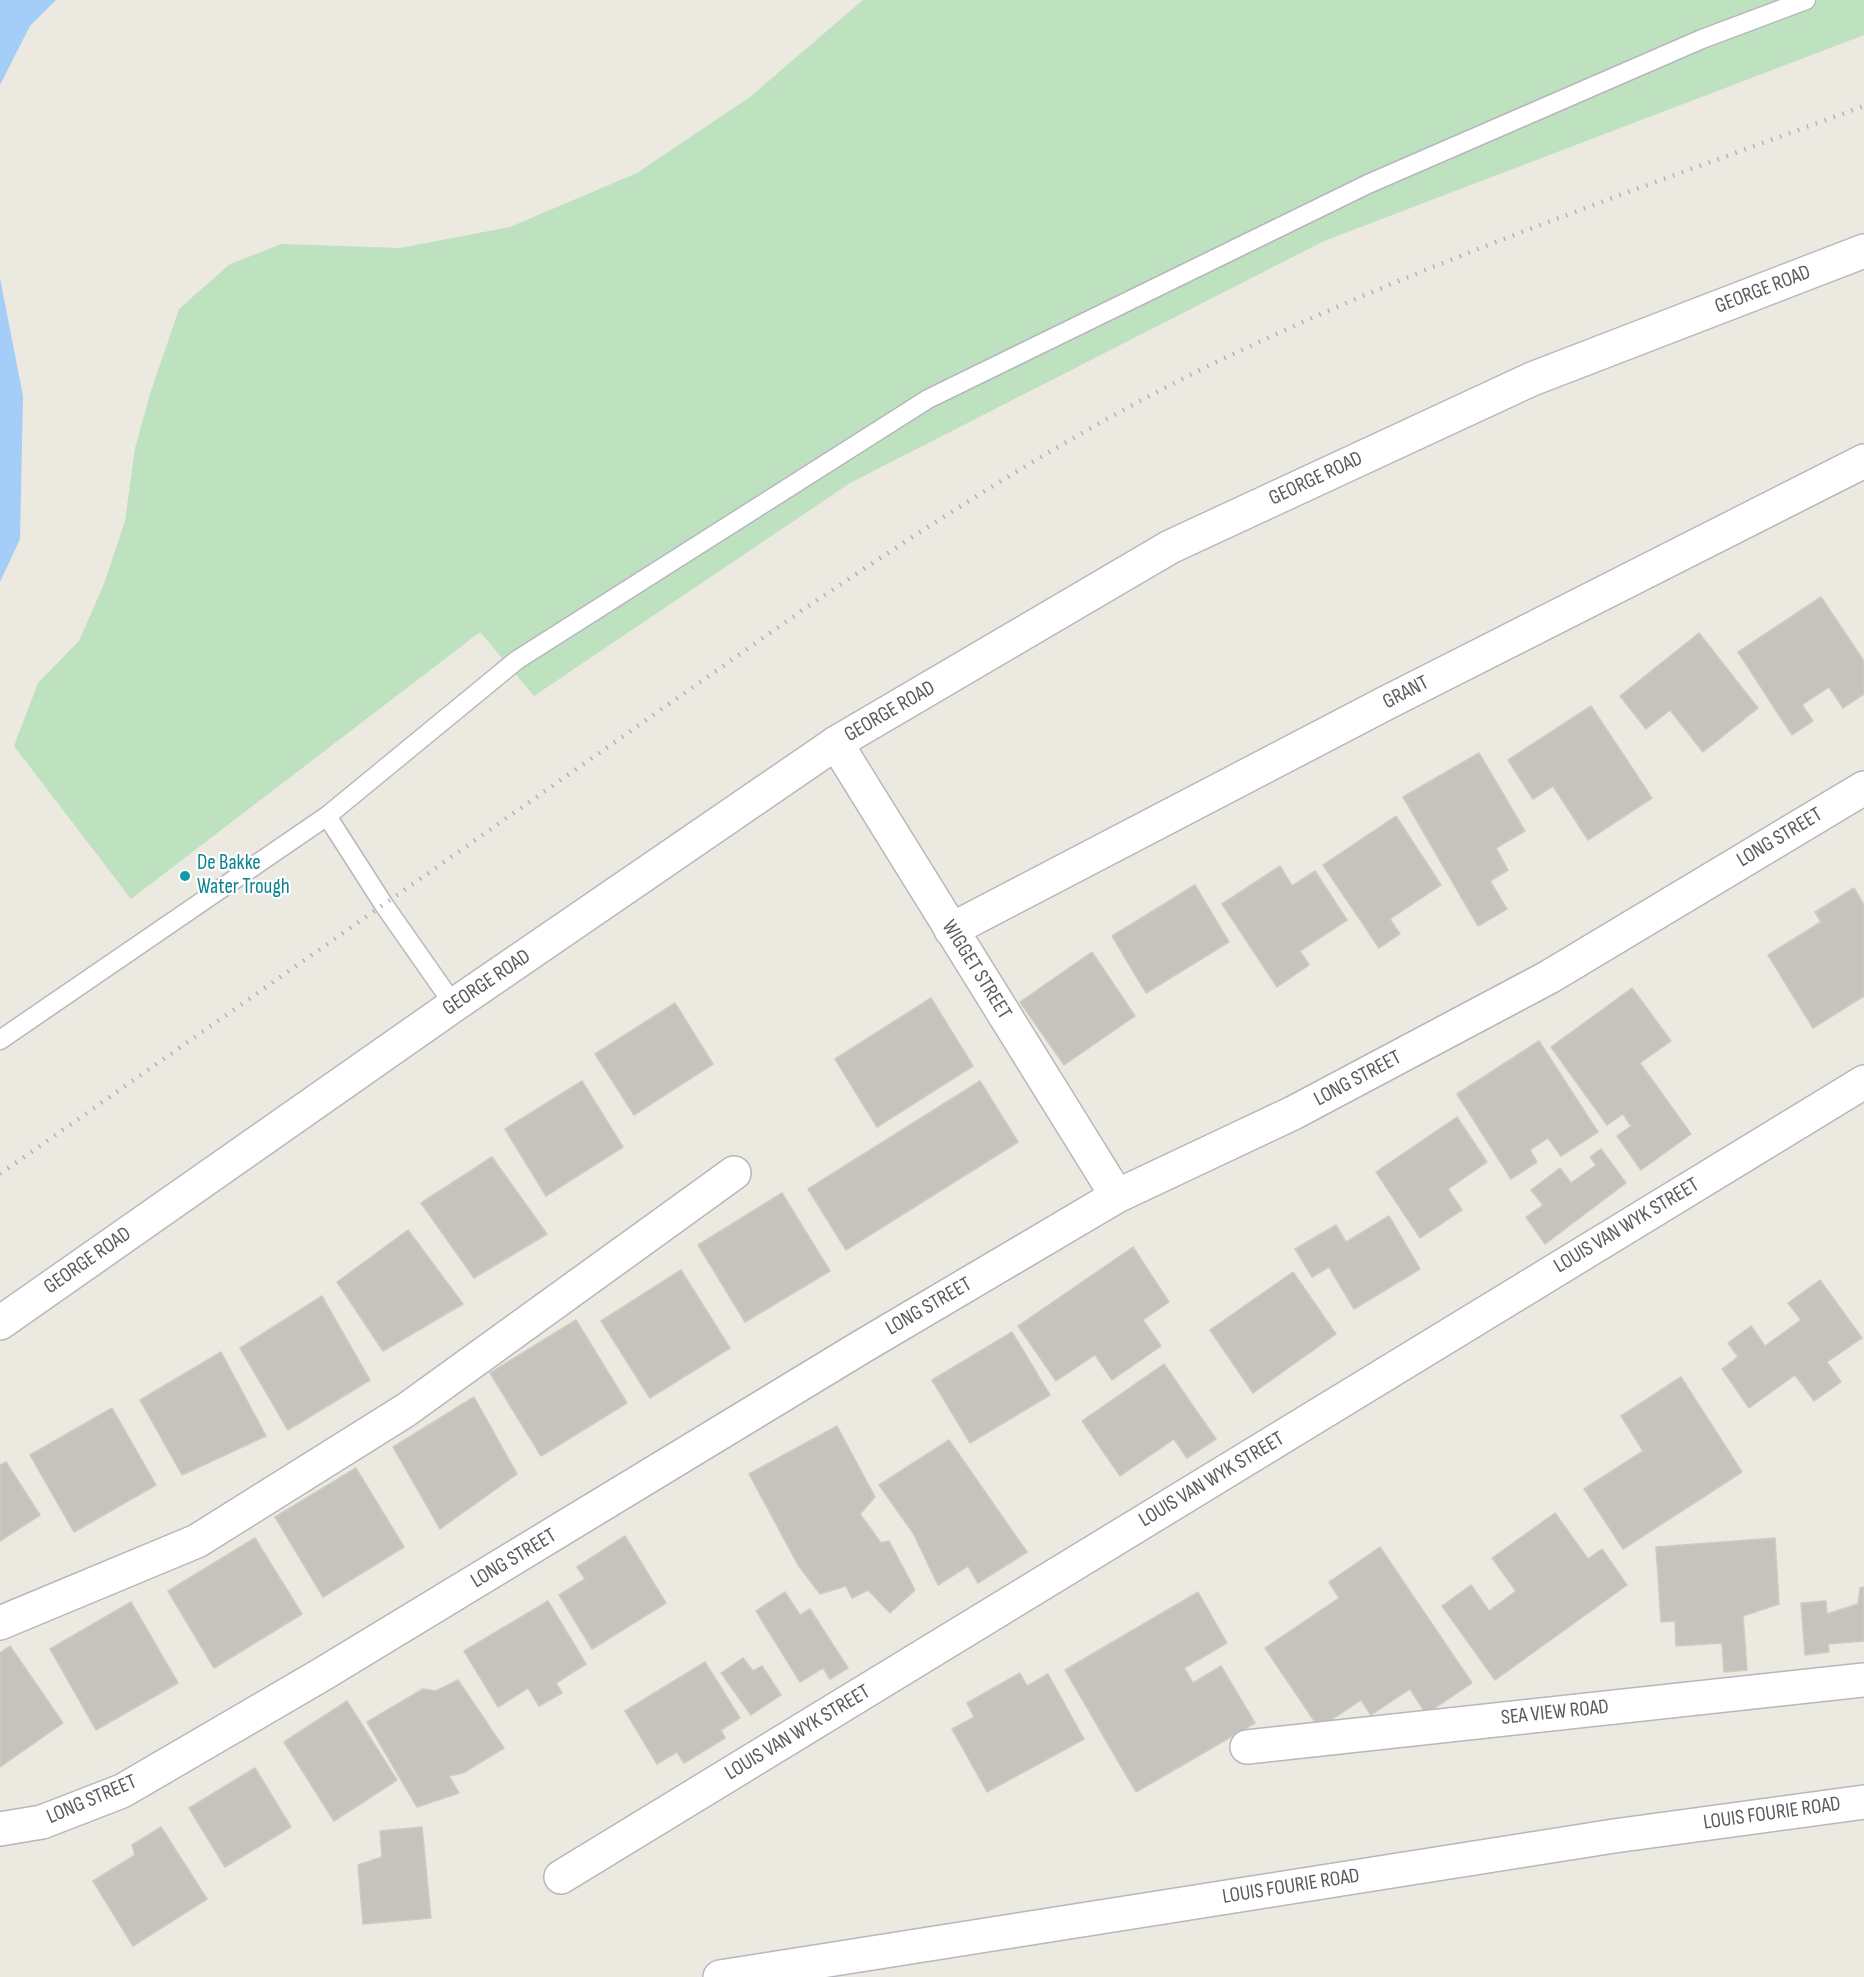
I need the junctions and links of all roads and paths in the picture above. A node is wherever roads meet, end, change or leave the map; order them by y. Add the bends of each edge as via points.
1 (1806, 0) edge
2 (1864, 252) edge
3 (1864, 461) edge
4 (836, 743) junction
5 (1864, 788) edge
6 (327, 816) junction
7 (951, 930) junction
8 (454, 1005) junction
9 (0, 1040) edge
10 (1864, 1082) edge
11 (734, 1173) dead end
12 (1117, 1196) junction
13 (0, 1323) edge
14 (0, 1623) edge
15 (1864, 1680) edge
16 (1246, 1748) dead end
17 (1864, 1802) edge
18 (0, 1829) edge
19 (561, 1877) dead end
20 (720, 1977) edge

1 - 6 lane via 1702,39 1368,184 928,399 517,660
2 - 4 street, GEORGE ROAD via 1532,379 1181,542
3 - 7 street, GRANT via 1388,702
4 - 7 street, WIGGET STREET
4 - 8 street, GEORGE ROAD
5 - 12 street, LONG STREET via 1549,977 1293,1113
6 - 8 lane
6 - 9 lane
7 - 12 street, WIGGET STREET
8 - 13 street, GEORGE ROAD
10 - 19 street, LOUIS VAN WYK STREET
11 - 14 street via 406,1410 197,1540
12 - 18 street, LONG STREET via 122,1791 42,1822
15 - 16 street, SEA VIEW ROAD
17 - 20 street, LOUIS FOURIE ROAD via 1590,1839

